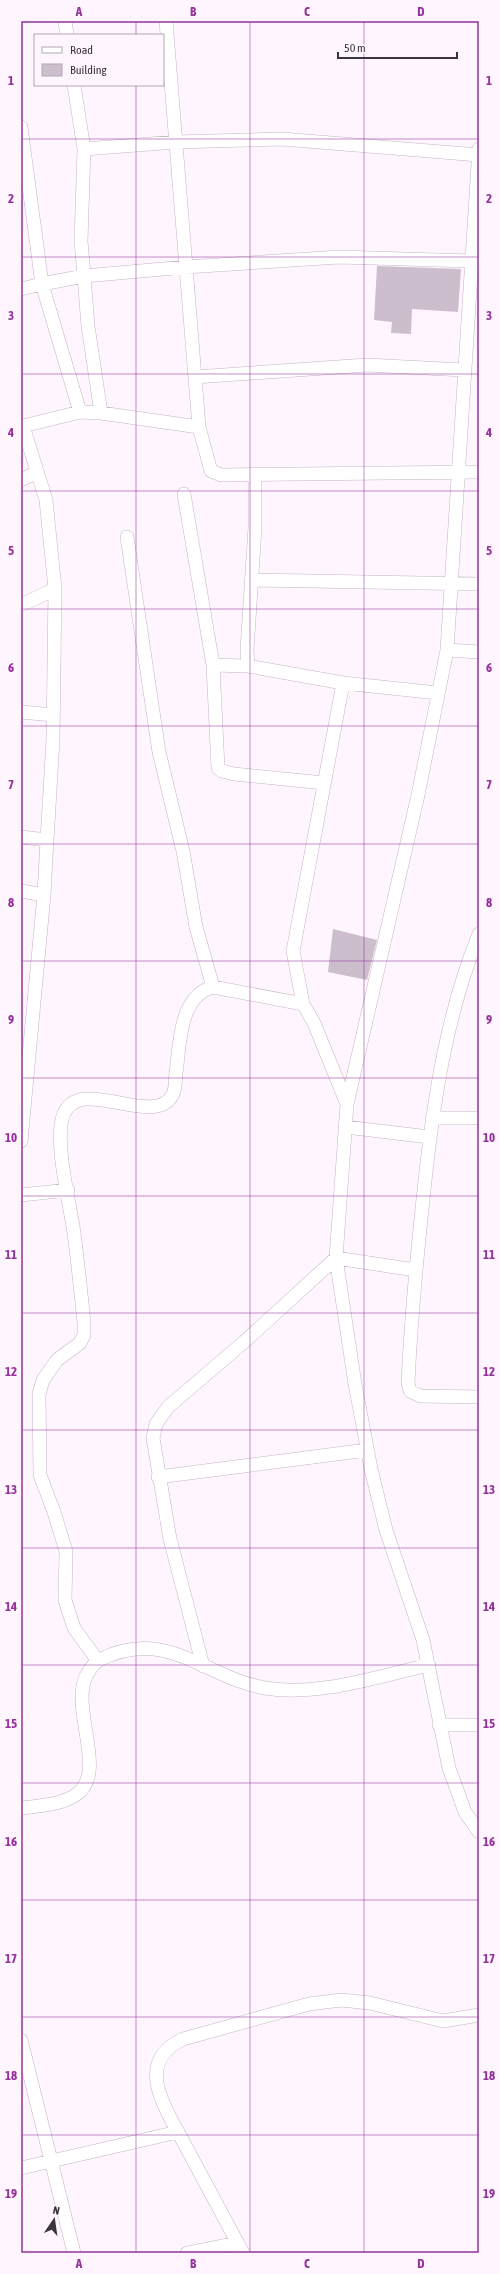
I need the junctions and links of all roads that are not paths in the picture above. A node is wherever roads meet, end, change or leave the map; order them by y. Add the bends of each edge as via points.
1 (65, 21) edge
2 (166, 21) edge
3 (67, 34) edge
4 (74, 86) edge
5 (21, 127) edge
6 (176, 142) junction
7 (84, 149) junction
8 (479, 149) edge
9 (479, 155) edge
10 (477, 220) edge
11 (472, 261) junction
12 (186, 267) junction
13 (84, 276) junction
14 (42, 284) junction
15 (21, 289) edge
16 (473, 338) edge
17 (464, 370) junction
18 (195, 377) junction
19 (80, 412) junction
20 (101, 413) junction
21 (22, 424) edge
22 (199, 427) junction
23 (38, 472) junction
24 (479, 472) edge
25 (459, 473) junction
26 (255, 475) junction
27 (21, 480) edge
28 (184, 494) dead end
29 (127, 537) dead end
30 (252, 580) junction
31 (450, 584) junction
32 (479, 584) edge
33 (55, 589) junction
34 (21, 606) edge
35 (447, 650) junction
36 (479, 652) edge
37 (213, 665) junction
38 (248, 666) junction
39 (343, 683) junction
40 (438, 693) junction
41 (21, 712) edge
42 (54, 715) junction
43 (324, 783) junction
44 (21, 837) edge
45 (47, 840) junction
46 (21, 892) edge
47 (44, 895) junction
48 (479, 934) edge
49 (213, 987) junction
50 (304, 1004) junction
51 (348, 1104) junction
52 (432, 1118) junction
53 (479, 1118) edge
54 (346, 1128) junction
55 (429, 1137) junction
56 (21, 1141) edge
57 (68, 1190) junction
58 (21, 1195) edge
59 (336, 1258) junction
60 (415, 1270) junction
61 (479, 1397) edge
62 (367, 1450) junction
63 (158, 1477) junction
64 (98, 1661) junction
65 (430, 1665) junction
66 (203, 1666) junction
67 (479, 1724) edge
68 (439, 1725) junction
69 (21, 1808) edge
70 (479, 1832) edge
71 (479, 2015) edge
72 (21, 2040) edge
73 (178, 2132) junction
74 (52, 2161) junction
75 (21, 2168) edge
76 (240, 2248) edge
77 (74, 2253) edge
78 (187, 2253) edge

1 - 3 street
2 - 6 street
4 - 7 street
5 - 14 street
6 - 7 street
6 - 9 street via 282,139
6 - 12 street
7 - 13 street via 81,241
8 - 9 street
9 - 10 street
10 - 11 street
11 - 12 street via 338,257
11 - 16 street
12 - 13 street
12 - 18 street
13 - 14 street
13 - 20 street via 88,326
14 - 15 street
14 - 19 street
16 - 17 street
17 - 18 street via 367,364
17 - 25 street
18 - 22 street
19 - 20 street
19 - 21 street
20 - 22 street
21 - 23 street
22 - 26 street via 211,471 221,475
23 - 27 street
23 - 33 street via 46,500
24 - 25 street
25 - 26 street
25 - 31 street
26 - 30 street
28 - 37 street
29 - 49 street via 159,752 183,851 196,927
30 - 31 street
30 - 38 street
31 - 32 street
31 - 35 street
33 - 34 street
33 - 42 street
35 - 36 street
35 - 40 street
37 - 38 street
37 - 43 street via 218,768 234,774
38 - 39 street
39 - 40 street
39 - 43 street
40 - 51 street via 418,795
41 - 42 street
42 - 45 street
43 - 50 street via 293,951
44 - 45 street
45 - 47 street
46 - 47 street
47 - 56 street
48 - 52 street via 450,1024
49 - 50 street
49 - 57 street via 194,998 186,1014 181,1033 174,1093 167,1102 162,1106 144,1107 117,1101 86,1100 75,1102 66,1110 60,1135
50 - 51 street
51 - 54 street
52 - 53 street
52 - 55 street
54 - 55 street
54 - 59 street
55 - 60 street
57 - 58 street
57 - 64 street via 84,1335 80,1343 50,1367 43,1380 39,1394 40,1475 66,1551 65,1600 74,1628
59 - 60 street
59 - 62 street
59 - 63 street via 168,1407 156,1424 153,1438
60 - 61 street via 408,1383 410,1391 420,1396
62 - 63 street
62 - 65 street via 386,1530
63 - 66 street via 170,1539
64 - 66 street via 125,1650 150,1648 172,1651
64 - 69 street via 88,1671 82,1686 80,1702 90,1760 89,1777 74,1796 55,1803
65 - 66 street via 352,1682 297,1690 265,1688
65 - 68 street
67 - 68 street
68 - 70 street via 449,1768 465,1812
71 - 73 street via 443,2021 370,2003 340,2000 309,2004 183,2039 166,2049 159,2064 156,2083 160,2100
72 - 74 street
73 - 74 street
73 - 76 street
74 - 75 street
74 - 77 street
76 - 78 street

